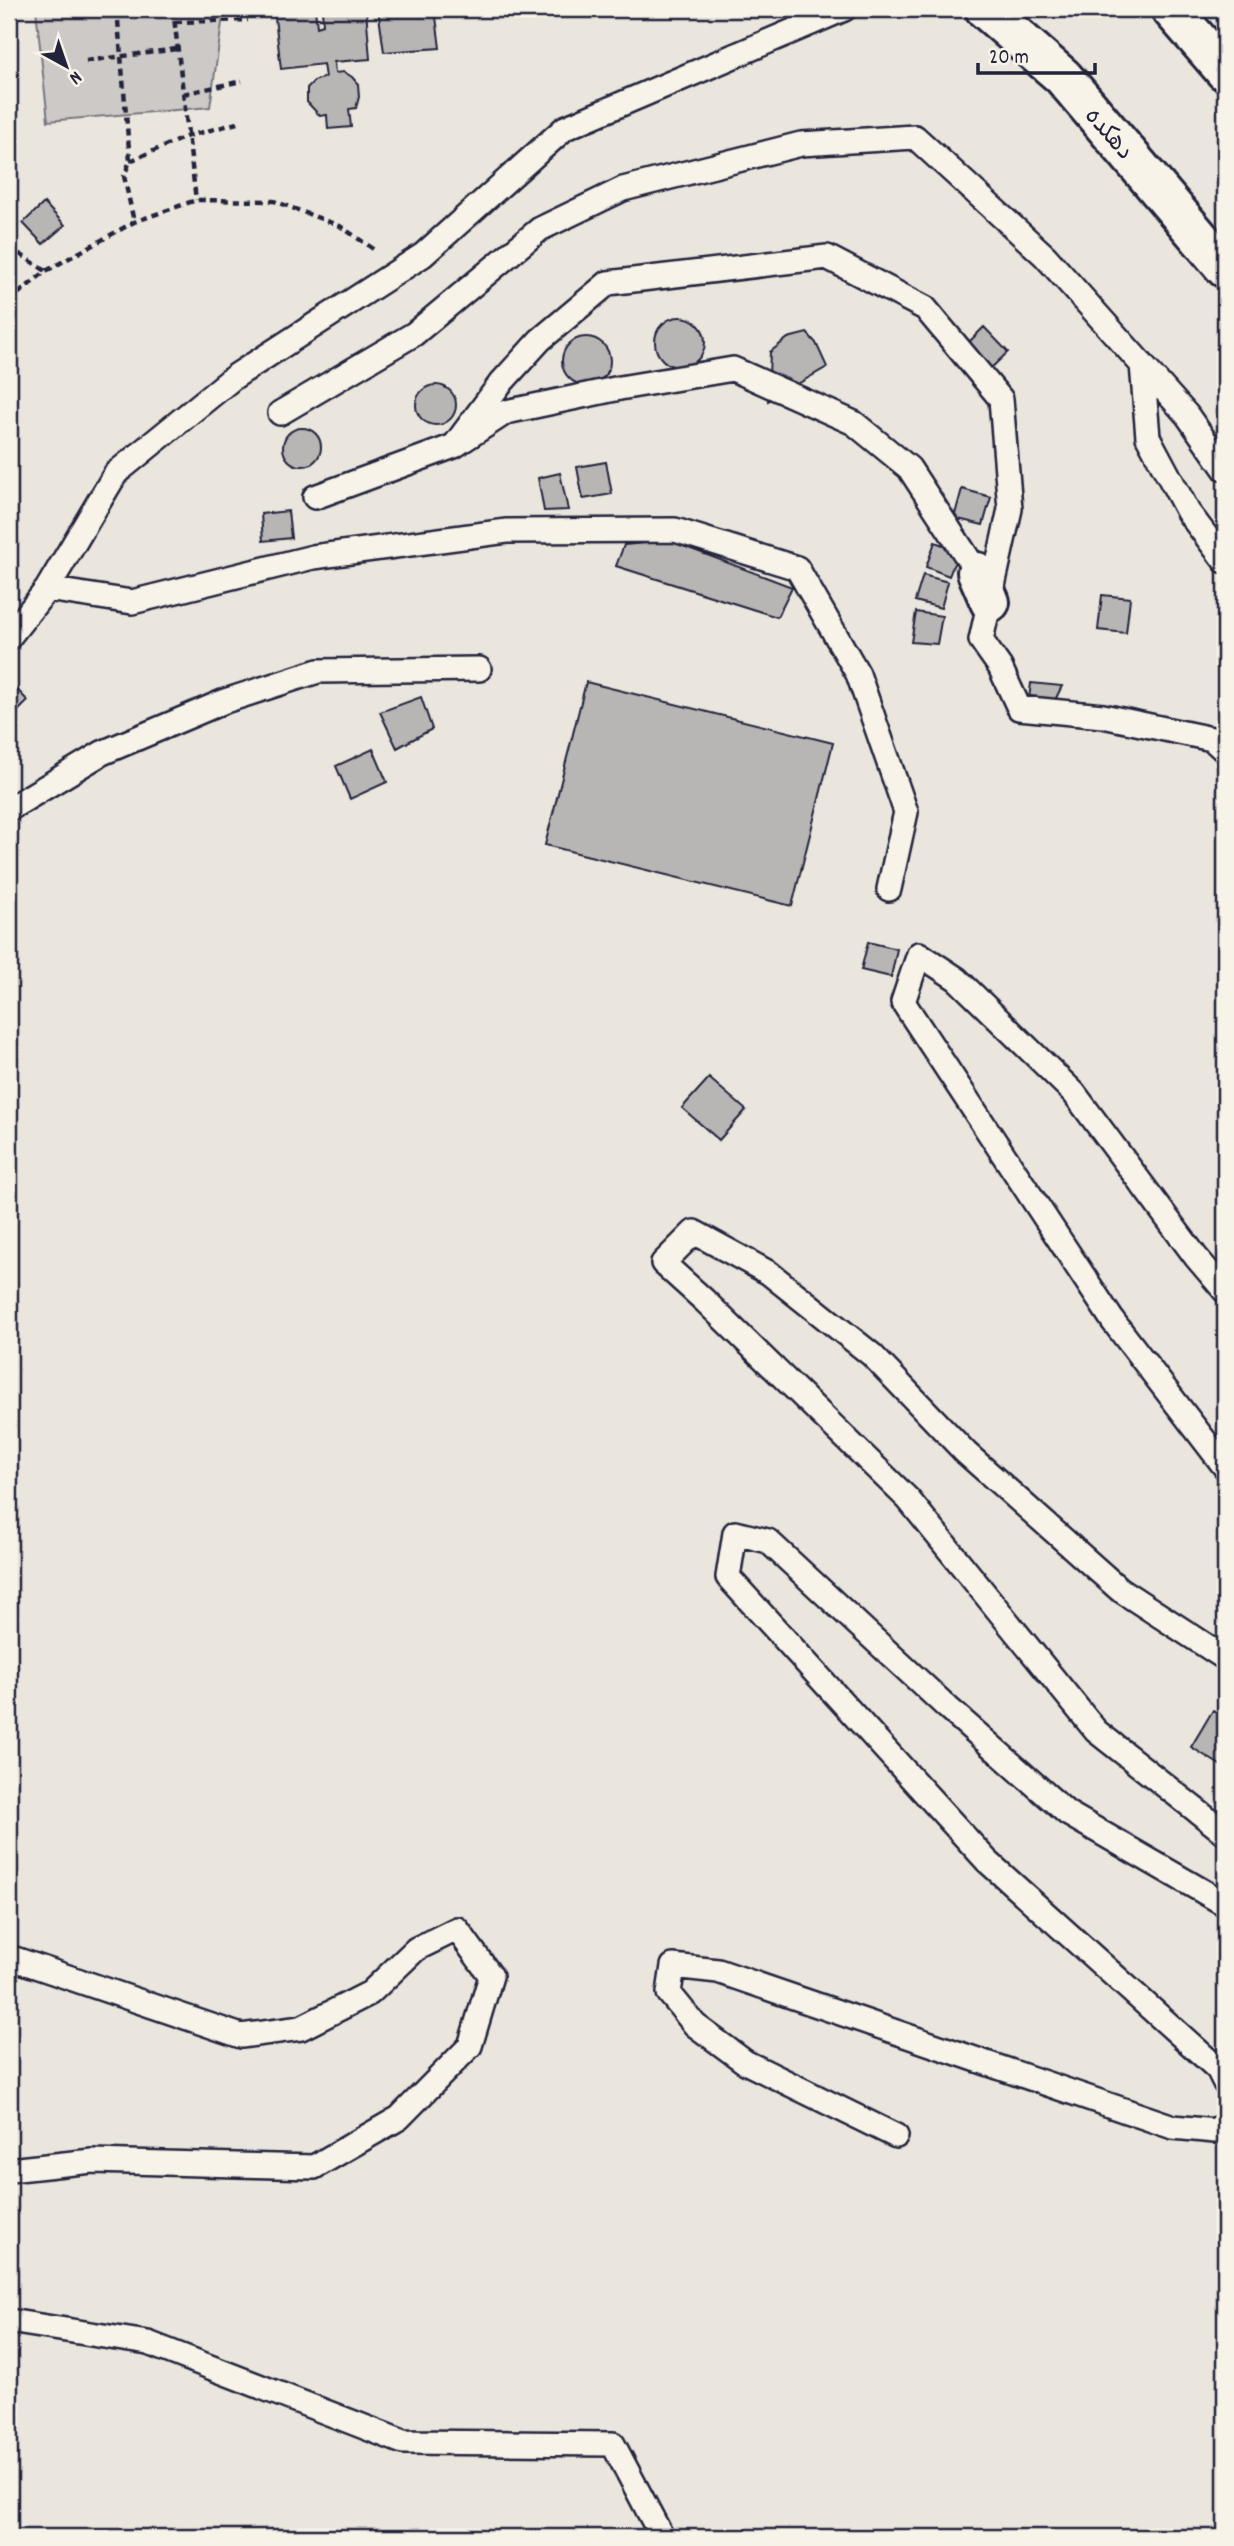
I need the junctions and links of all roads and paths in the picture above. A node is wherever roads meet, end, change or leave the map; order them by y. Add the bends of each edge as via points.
1 (117, 9) edge
2 (173, 9) edge
3 (844, 9) edge
4 (985, 9) edge
5 (1171, 9) edge
6 (248, 20) dead end
7 (174, 22) junction
8 (177, 49) junction
9 (121, 56) junction
10 (86, 61) dead end
11 (1225, 71) edge
12 (242, 81) dead end
13 (183, 94) junction
14 (241, 122) dead end
15 (188, 136) junction
16 (130, 161) junction
17 (196, 200) junction
18 (134, 222) junction
19 (9, 247) edge
20 (1225, 268) edge
21 (401, 269) junction
22 (46, 271) junction
23 (9, 301) edge
24 (1142, 364) junction
25 (280, 413) dead end
26 (454, 446) junction
27 (1225, 469) edge
28 (315, 497) dead end
29 (1225, 561) edge
30 (983, 587) junction
31 (47, 589) junction
32 (9, 637) edge
33 (479, 669) dead end
34 (1225, 751) edge
35 (9, 809) edge
36 (889, 889) dead end
37 (1225, 1291) edge
38 (1225, 1466) edge
39 (1225, 1658) edge
40 (1225, 1833) edge
41 (1225, 1903) edge
42 (9, 1957) edge
43 (1225, 2083) edge
44 (1225, 2123) edge
45 (896, 2136) dead end
46 (9, 2170) edge
47 (9, 2321) edge
48 (662, 2537) edge

1 - 9 path
2 - 7 path
3 - 21 lane via 565,128 424,254
4 - 20 street, دهکده via 1063,77
5 - 11 street
6 - 7 path
7 - 8 path
8 - 9 path
8 - 13 path
9 - 10 path
9 - 16 path
12 - 13 path
13 - 15 path
14 - 15 path
15 - 16 path
15 - 17 path
16 - 18 path via 124,176
17 - 18 path
17 - 21 path via 274,201 340,226
18 - 22 path
19 - 22 path
21 - 31 lane via 234,377 116,473
22 - 23 path
24 - 25 lane via 1045,256 915,137 801,144 624,189 540,229 414,334
24 - 27 lane via 1187,415
24 - 29 lane via 1148,437 1188,512
26 - 28 lane
26 - 30 lane via 506,412 733,369 854,423 909,468
26 - 30 lane via 540,340 608,283 827,257 925,308 1001,399 1010,509
30 - 34 lane via 981,640 1019,708 1103,716 1212,739
31 - 32 lane
31 - 36 lane via 132,602 313,557 507,531 675,530 797,568 858,674 906,812
33 - 35 lane via 318,671 225,701 102,753
37 - 38 lane via 1074,1093 957,979 919,954 903,1002 1112,1321
39 - 40 lane via 1119,1589 965,1454 873,1355 769,1273 695,1232 663,1263 908,1499 1096,1731
41 - 43 lane via 1067,1813 768,1541 735,1533 728,1577 987,1861 1218,2070
42 - 46 lane via 241,2036 301,2028 370,1993 416,1949 457,1929 491,1976 470,2046 399,2118 314,2167 92,2161
44 - 45 lane via 1215,2131 1173,2127 718,1971 673,1966 669,1993 695,2025 745,2062
47 - 48 lane via 148,2343 403,2442 613,2444

